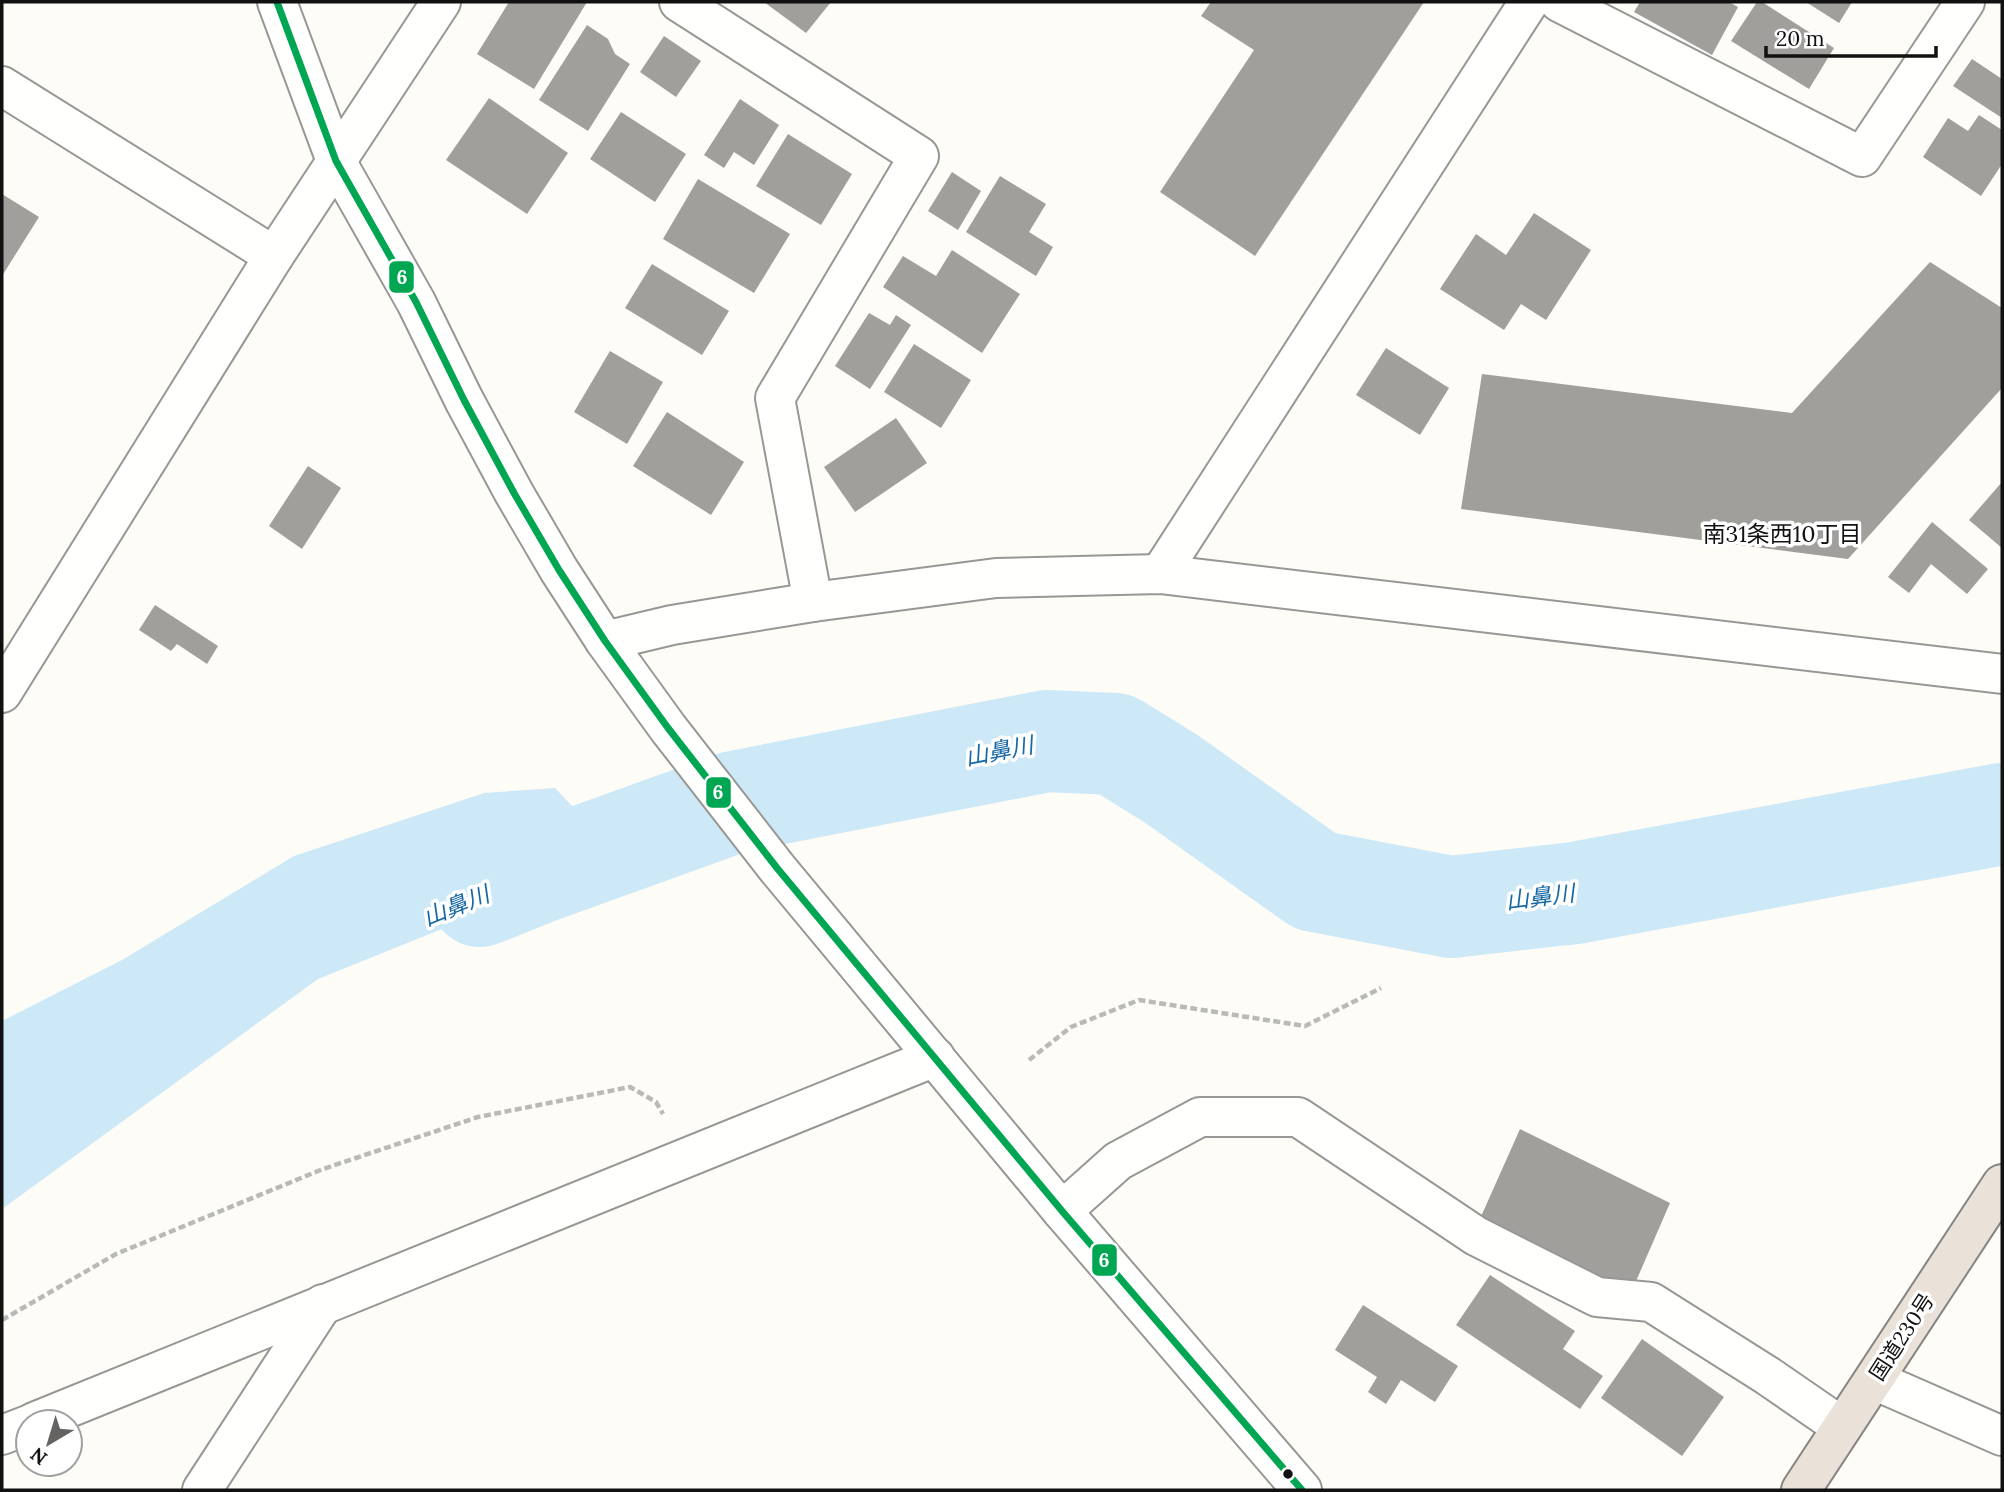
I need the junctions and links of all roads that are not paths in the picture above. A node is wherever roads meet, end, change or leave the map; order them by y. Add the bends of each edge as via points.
1 (277, 2) edge
2 (441, 2) edge
3 (679, 2) edge
4 (1529, 2) edge
5 (1559, 2) edge
6 (1965, 2) edge
7 (2, 86) edge
8 (336, 161) junction
9 (274, 256) junction
10 (1160, 574) junction
11 (813, 602) junction
12 (605, 641) junction
13 (2002, 674) edge
14 (2, 693) edge
15 (935, 1057) junction
16 (2002, 1184) edge
17 (1062, 1211) junction
18 (323, 1304) junction
19 (1874, 1380) junction
20 (68, 1408) edge
21 (1842, 1427) junction
22 (2002, 1436) edge
23 (202, 1490) edge
24 (1302, 1490) edge
25 (1801, 1490) edge

1 - 8 street
2 - 8 street
3 - 11 street via 919,156 775,398
4 - 10 street
5 - 6 street via 1863,157
7 - 9 street
8 - 9 street
8 - 12 street via 416,302 514,493
9 - 14 street
10 - 11 street via 996,578
10 - 13 street
11 - 12 street
12 - 15 street via 777,868
15 - 17 street
15 - 18 street
16 - 19 highway, 国道230号
17 - 21 street via 1118,1161 1200,1117 1298,1117 1476,1236 1597,1297 1651,1302
17 - 24 street
18 - 20 street
18 - 23 street
19 - 21 highway, 国道230号
19 - 22 street
21 - 25 highway, 国道230号

